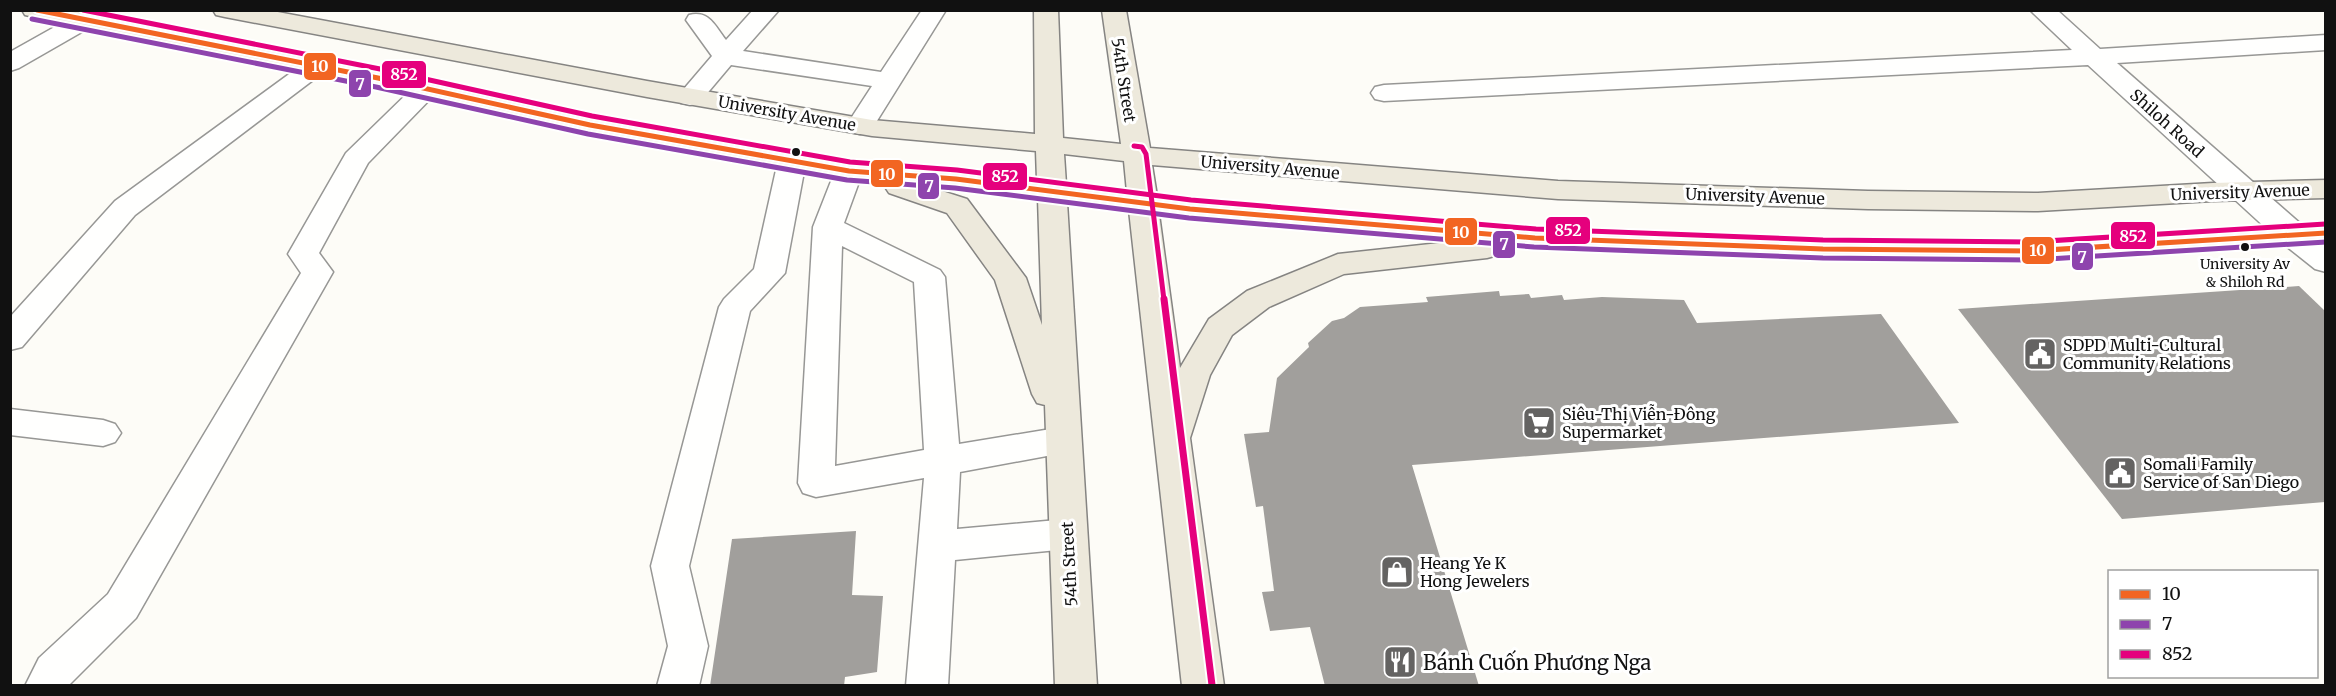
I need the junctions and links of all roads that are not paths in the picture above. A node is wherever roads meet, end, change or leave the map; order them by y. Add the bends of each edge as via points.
1 (34, 10) edge
2 (767, 10) edge
3 (934, 10) edge
4 (1046, 10) edge
5 (1114, 10) edge
6 (2042, 10) edge
7 (243, 12) edge
8 (85, 20) junction
9 (698, 20) dead end
10 (2325, 42) edge
11 (725, 56) junction
12 (2094, 57) junction
13 (10, 63) edge
14 (316, 66) junction
15 (888, 81) junction
16 (427, 89) junction
17 (1384, 93) dead end
18 (690, 97) junction
19 (860, 126) junction
20 (1050, 145) junction
21 (1137, 155) junction
22 (792, 161) junction
23 (849, 171) junction
24 (2325, 189) edge
25 (1052, 191) junction
26 (2244, 192) junction
27 (1143, 203) junction
28 (828, 227) junction
29 (2325, 233) edge
30 (2292, 235) junction
31 (1535, 238) junction
32 (2325, 262) edge
33 (10, 339) edge
34 (10, 422) edge
35 (103, 433) dead end
36 (1063, 440) junction
37 (1173, 441) junction
38 (942, 462) junction
39 (1068, 534) junction
40 (937, 546) junction
41 (46, 686) edge
42 (678, 686) edge
43 (927, 686) edge
44 (1076, 686) edge
45 (1203, 686) edge

1 - 8 main road
2 - 11 street
3 - 15 street
4 - 20 main road, 54th Street
5 - 21 main road, 54th Street
6 - 12 street, Shiloh Road
7 - 18 main road, University Avenue
8 - 13 street
8 - 14 main road
9 - 11 street
10 - 12 street
11 - 15 street
11 - 18 street
12 - 17 street
12 - 26 street, Shiloh Road
14 - 16 main road
14 - 33 street via 125,208
15 - 19 street
16 - 22 main road via 590,125
16 - 41 street via 356,159 303,254 317,272 122,606 54,671
18 - 19 main road, University Avenue
19 - 20 main road, University Avenue
20 - 21 main road, University Avenue
20 - 25 main road, 54th Street
21 - 26 main road, University Avenue via 1570,190 1868,200 2038,202
21 - 27 main road, 54th Street
22 - 23 main road
22 - 42 street via 769,273 735,307 670,566 688,646
23 - 25 main road
23 - 28 street
23 - 36 main road via 957,206 1011,278
24 - 26 main road, University Avenue
25 - 27 main road
25 - 36 main road, 54th Street
26 - 30 street, Shiloh Road
27 - 31 main road
27 - 37 main road, 54th Street
28 - 38 street via 929,276
28 - 38 street via 816,483
29 - 30 main road
30 - 31 main road via 2030,251
30 - 32 street, Shiloh Road
31 - 37 main road via 1486,248 1338,264 1258,299 1220,327 1193,375
34 - 35 street
36 - 38 street
36 - 39 main road, 54th Street
37 - 45 main road, 54th Street
38 - 40 street
39 - 40 street
39 - 44 main road, 54th Street
40 - 43 street

